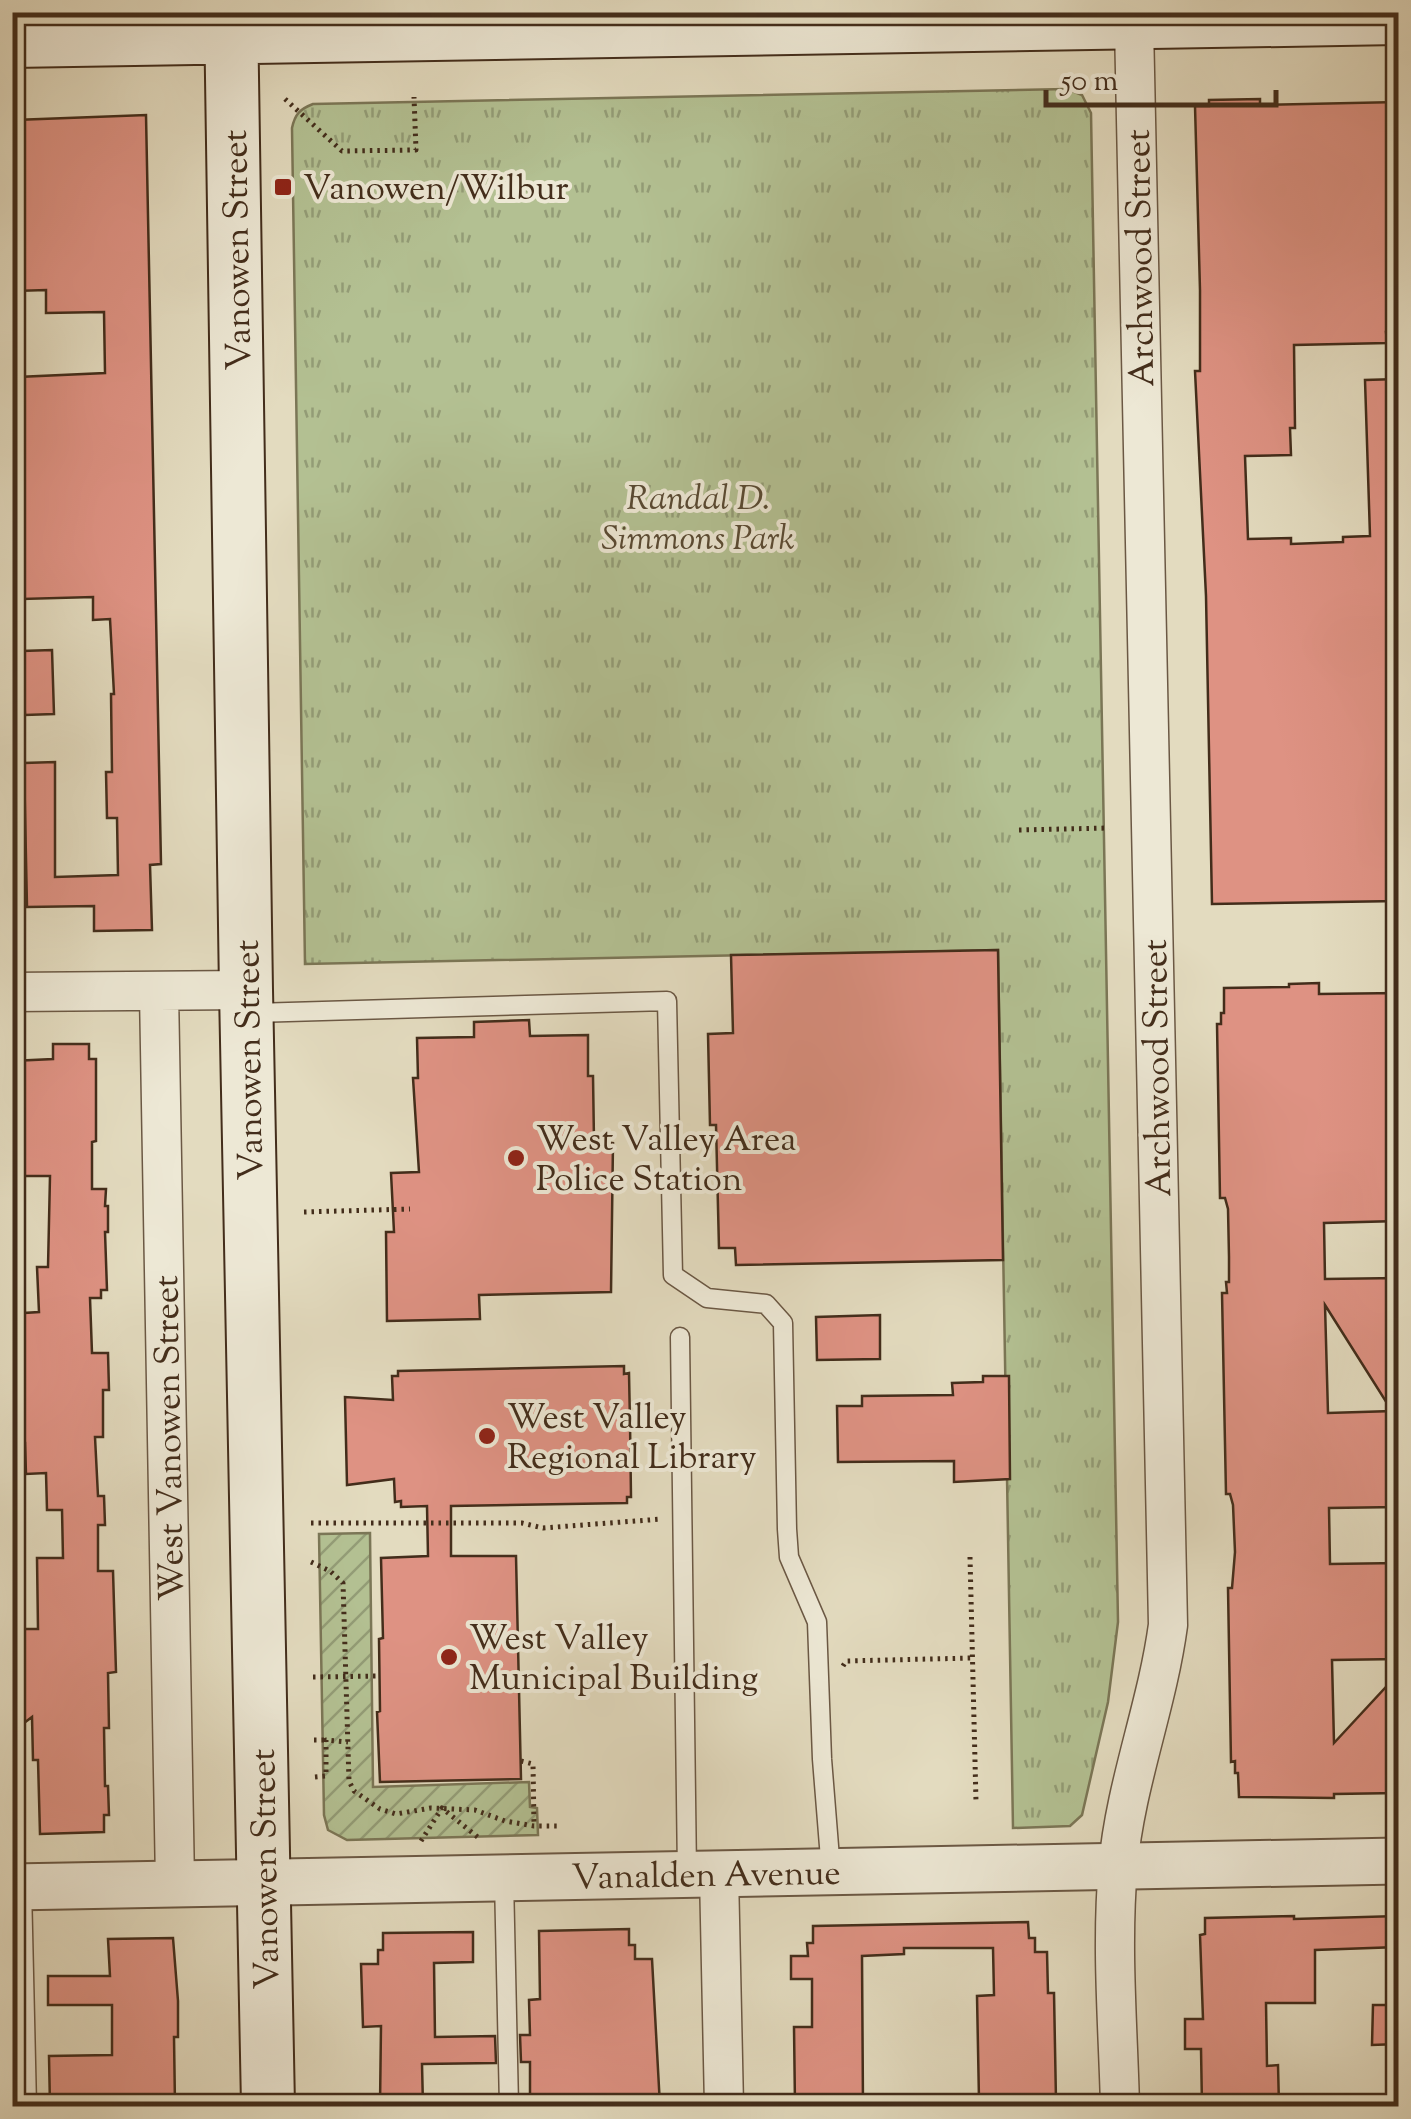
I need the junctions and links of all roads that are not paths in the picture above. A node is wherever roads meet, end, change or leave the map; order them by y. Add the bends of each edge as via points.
1 (1398, 18) edge
2 (860, 20) edge
3 (1156, 20) edge
4 (231, 25) edge
5 (12, 41) edge
6 (12, 992) edge
7 (159, 992) junction
8 (246, 1002) junction
9 (680, 1337) dead end
10 (494, 1861) junction
11 (1398, 1861) edge
12 (1118, 1866) junction
13 (831, 1871) junction
14 (703, 1874) junction
15 (264, 1881) junction
16 (176, 1883) junction
17 (17, 1886) edge
18 (28, 2106) edge
19 (268, 2106) edge
20 (509, 2106) edge
21 (724, 2106) edge
22 (1120, 2106) edge

1 - 3 main road
2 - 3 main road
2 - 4 main road
3 - 12 street, Archwood Street via 1168,1625
4 - 5 main road
4 - 8 main road, Vanowen Street
6 - 7 street
7 - 8 street
7 - 16 street, West Vanowen Street
8 - 13 lane via 667,1001 674,1275 707,1298 766,1304 783,1324 786,1529 789,1557 816,1622
8 - 15 main road, Vanowen Street
9 - 14 lane via 682,1517
10 - 14 street, Vanalden Avenue
10 - 15 street, Vanalden Avenue
10 - 20 lane
11 - 12 street, Vanalden Avenue
12 - 13 street, Vanalden Avenue
12 - 22 street, Archwood Street
13 - 14 street, Vanalden Avenue
14 - 21 street
15 - 16 street, Vanalden Avenue
15 - 19 main road, Vanowen Street
16 - 17 street, Vanalden Avenue
17 - 18 lane

